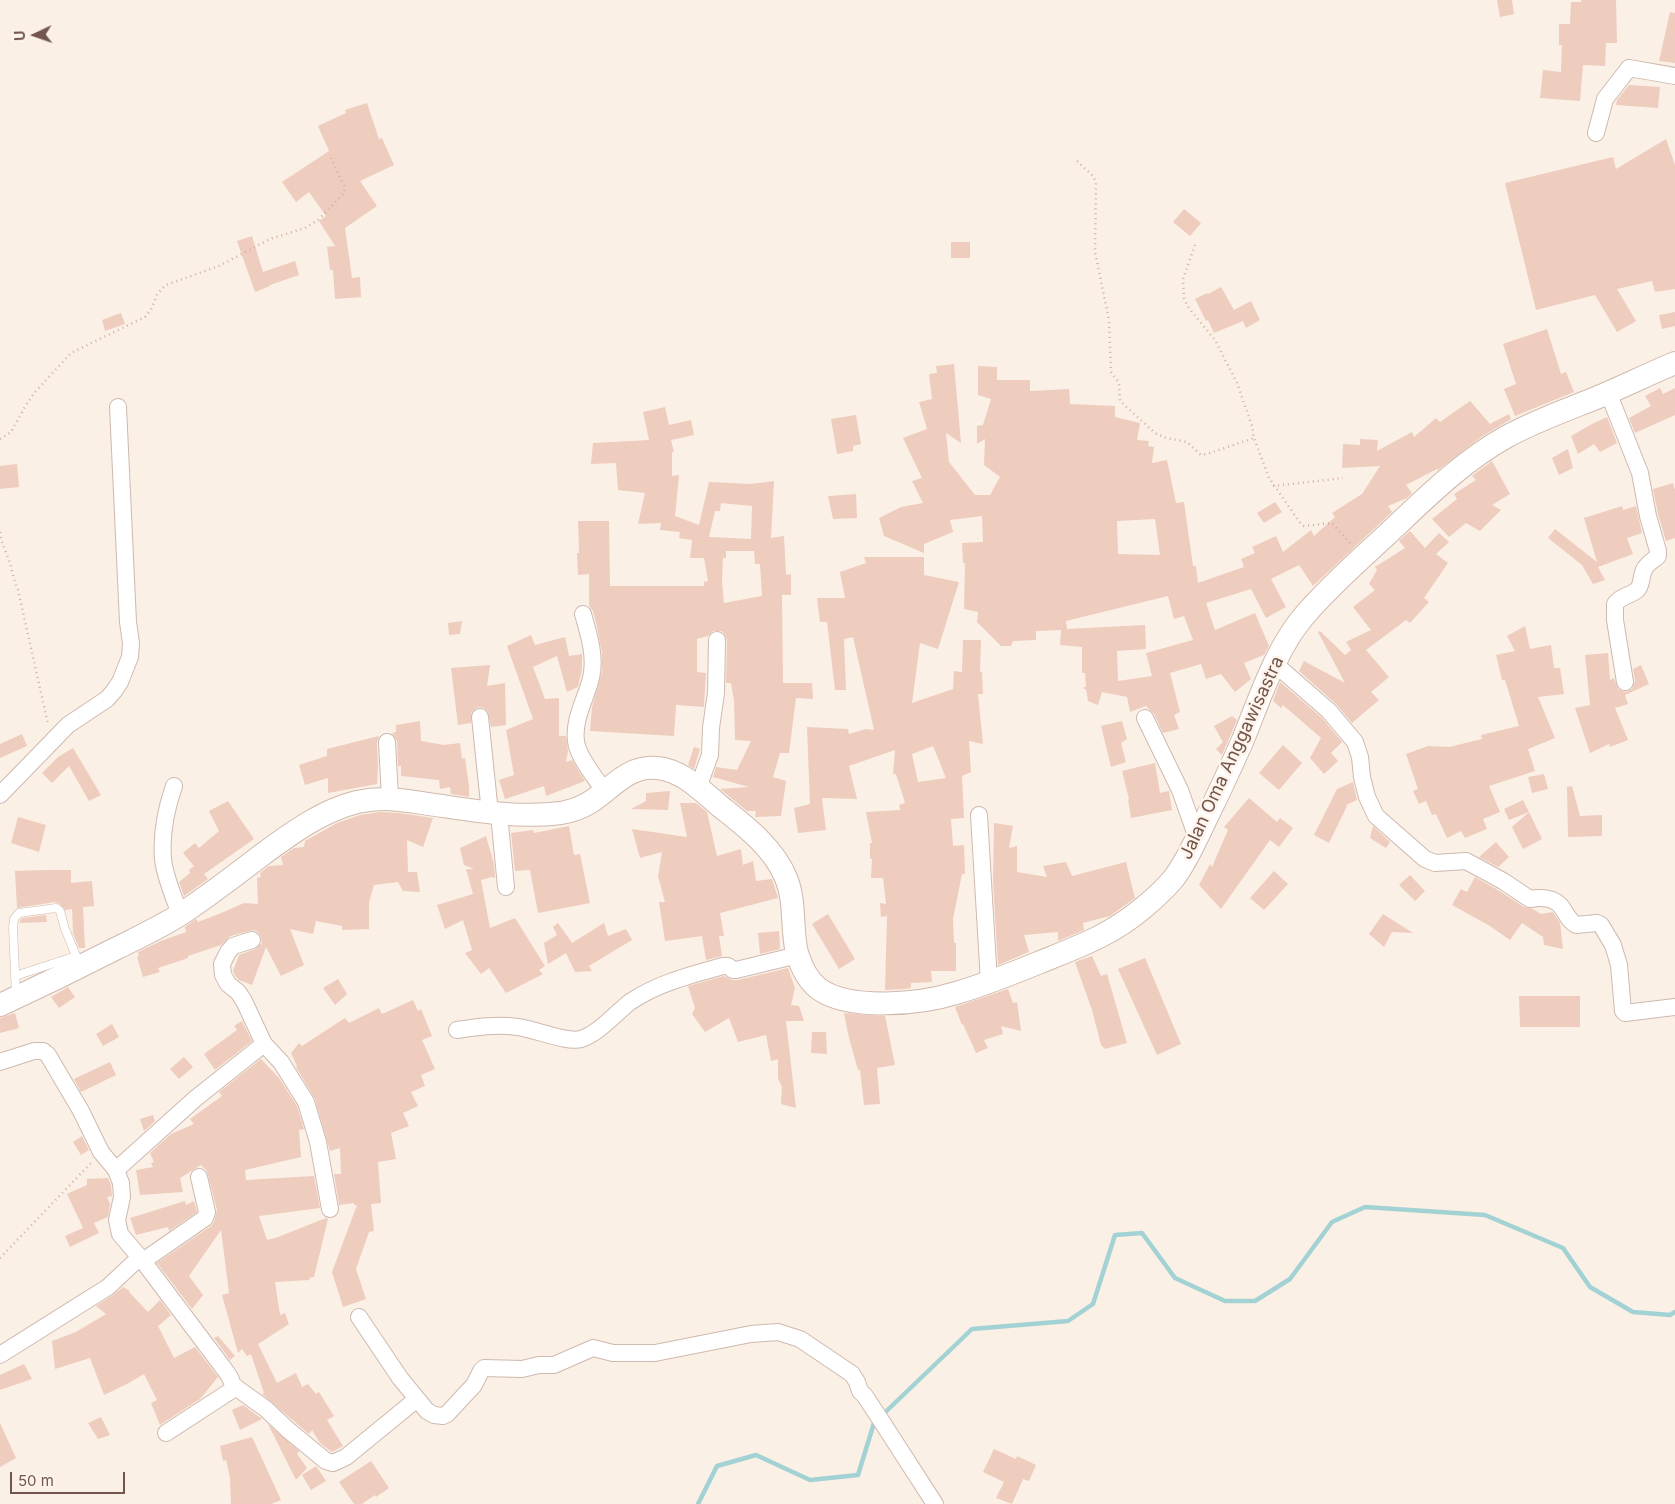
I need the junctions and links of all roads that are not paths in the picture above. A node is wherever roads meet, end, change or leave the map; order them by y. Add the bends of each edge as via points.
1 (1675, 76) edge
2 (1596, 133) dead end
3 (1675, 363) edge
4 (1608, 392) junction
5 (118, 407) dead end
6 (583, 614) dead end
7 (717, 640) dead end
8 (1275, 664) junction
9 (1624, 682) dead end
10 (480, 717) dead end
11 (1145, 718) dead end
12 (387, 742) dead end
13 (174, 786) dead end
14 (698, 788) junction
15 (604, 791) junction
16 (0, 795) edge
17 (390, 798) junction
18 (494, 813) junction
19 (979, 815) dead end
20 (1197, 838) junction
21 (506, 887) dead end
22 (180, 914) junction
23 (252, 940) dead end
24 (798, 955) junction
25 (79, 961) junction
26 (988, 982) junction
27 (11, 993) edge
28 (1675, 1007) edge
29 (457, 1030) dead end
30 (264, 1044) junction
31 (0, 1062) edge
32 (116, 1170) junction
33 (200, 1177) dead end
34 (330, 1209) dead end
35 (141, 1259) junction
36 (359, 1317) dead end
37 (0, 1355) edge
38 (234, 1386) junction
39 (417, 1399) junction
40 (166, 1433) dead end
41 (934, 1504) edge

1 - 2 street via 1629,68 1605,99
3 - 4 main road, Jalan Oma Anggawisastra
4 - 8 main road, Jalan Oma Anggawisastra via 1508,436 1440,484 1302,618
4 - 9 street via 1640,473 1658,550 1658,556 1643,571 1637,590 1615,604
5 - 16 street via 130,657 120,682 107,699 51,740
6 - 15 street via 593,668 580,712 576,740 583,759
7 - 14 street via 710,755
8 - 20 main road, Jalan Oma Anggawisastra
8 - 28 street via 1330,711 1355,742 1366,797 1376,816 1395,834 1425,859 1435,863 1466,861 1530,899 1549,898 1576,925 1601,925 1613,945 1619,964 1621,1002 1625,1013
10 - 18 street
11 - 20 street via 1180,790
12 - 17 street
13 - 22 street via 166,808 163,859
14 - 15 main road, Jalan Oma Anggawisastra via 684,777 661,768 643,768 616,781
14 - 24 main road, Jalan Oma Anggawisastra via 758,839 777,860 788,883
15 - 18 main road, Jalan Oma Anggawisastra via 588,804 564,812
17 - 18 main road, Jalan Oma Anggawisastra
17 - 22 main road, Jalan Oma Anggawisastra via 345,806 298,828
18 - 21 street
19 - 26 street
20 - 26 main road, Jalan Oma Anggawisastra via 1171,882 1119,927
22 - 25 main road, Jalan Oma Anggawisastra
23 - 30 street via 233,946 222,969 228,984 244,1000
24 - 26 main road, Jalan Oma Anggawisastra via 813,985 827,994 851,1001 923,1000 952,995
24 - 29 street via 733,970 723,966 672,980 631,1002 589,1035 577,1040 513,1026
25 - 27 main road, Jalan Oma Anggawisastra
25 - 27 lane via 60,911 56,908 20,913 14,919
30 - 32 street via 196,1098
30 - 34 street via 282,1062 306,1102 318,1142
31 - 32 street via 34,1051 46,1052 101,1152
32 - 35 street via 122,1193 118,1231
33 - 35 street via 207,1212 205,1218
35 - 37 street via 108,1287
35 - 38 street
36 - 39 street
38 - 39 street via 332,1463 346,1457
38 - 40 street
39 - 41 street via 434,1416 443,1416 474,1385 484,1368 522,1369 554,1365 593,1348 613,1353 655,1353 751,1334 778,1332 800,1339 850,1372

